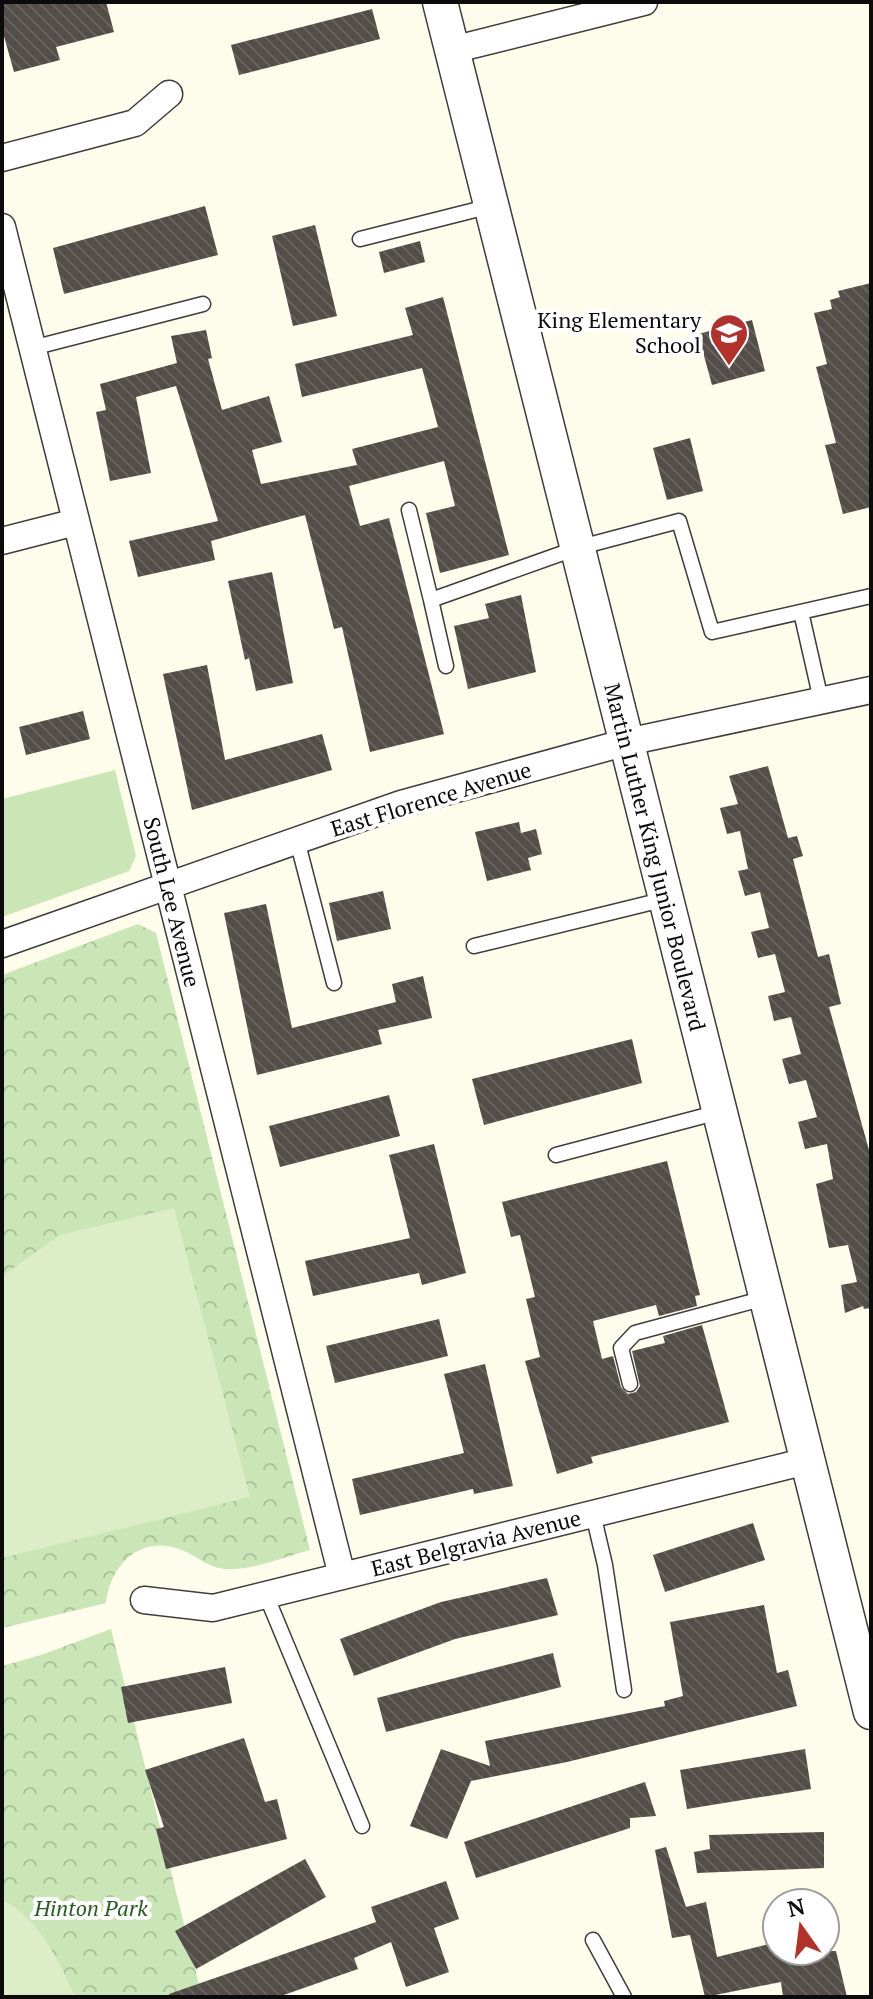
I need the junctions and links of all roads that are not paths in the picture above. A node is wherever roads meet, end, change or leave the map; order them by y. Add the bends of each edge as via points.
1 (440, 2) edge
2 (635, 3) edge
3 (452, 50) junction
4 (169, 94) dead end
5 (2, 158) edge
6 (492, 206) junction
7 (2, 227) edge
8 (360, 239) dead end
9 (203, 304) dead end
10 (32, 348) junction
11 (409, 510) dead end
12 (76, 522) junction
13 (2, 541) edge
14 (577, 548) junction
15 (871, 596) edge
16 (431, 600) junction
17 (801, 612) junction
18 (446, 666) dead end
19 (871, 690) edge
20 (821, 700) junction
21 (627, 742) junction
22 (297, 840) junction
23 (167, 884) junction
24 (666, 899) junction
25 (2, 944) edge
26 (474, 946) dead end
27 (334, 983) dead end
28 (719, 1112) junction
29 (556, 1155) dead end
30 (766, 1298) junction
31 (630, 1384) dead end
32 (807, 1461) junction
33 (593, 1514) junction
34 (342, 1576) junction
35 (266, 1595) junction
36 (144, 1600) dead end
37 (624, 1690) dead end
38 (871, 1712) edge
39 (362, 1826) dead end
40 (593, 1940) dead end
41 (624, 1997) edge

1 - 3 street, Martin Luther King Junior Boulevard
2 - 3 street
3 - 6 street, Martin Luther King Junior Boulevard
4 - 5 street via 135,123
6 - 8 lane
6 - 14 street, Martin Luther King Junior Boulevard
7 - 10 street, South Lee Avenue
9 - 10 lane
10 - 12 street, South Lee Avenue
11 - 16 lane
12 - 13 street
12 - 23 street, South Lee Avenue
14 - 16 lane
14 - 17 lane via 679,521 712,632
14 - 21 street, Martin Luther King Junior Boulevard
15 - 17 lane
16 - 18 lane
17 - 20 lane
19 - 20 street, East Florence Avenue
20 - 21 street, East Florence Avenue
21 - 22 street, East Florence Avenue via 401,804
21 - 24 street, Martin Luther King Junior Boulevard
22 - 23 street, East Florence Avenue
22 - 27 lane
23 - 25 street, East Florence Avenue
23 - 34 street, South Lee Avenue
24 - 26 lane
24 - 28 street, Martin Luther King Junior Boulevard
28 - 29 lane
28 - 30 street, Martin Luther King Junior Boulevard
30 - 31 lane via 635,1333 621,1348
30 - 32 street, Martin Luther King Junior Boulevard
32 - 33 street, East Belgravia Avenue
32 - 38 street, Martin Luther King Junior Boulevard
33 - 34 street, East Belgravia Avenue
33 - 37 lane
34 - 35 street, East Belgravia Avenue
35 - 36 street, East Belgravia Avenue via 213,1608
35 - 39 lane
40 - 41 lane

